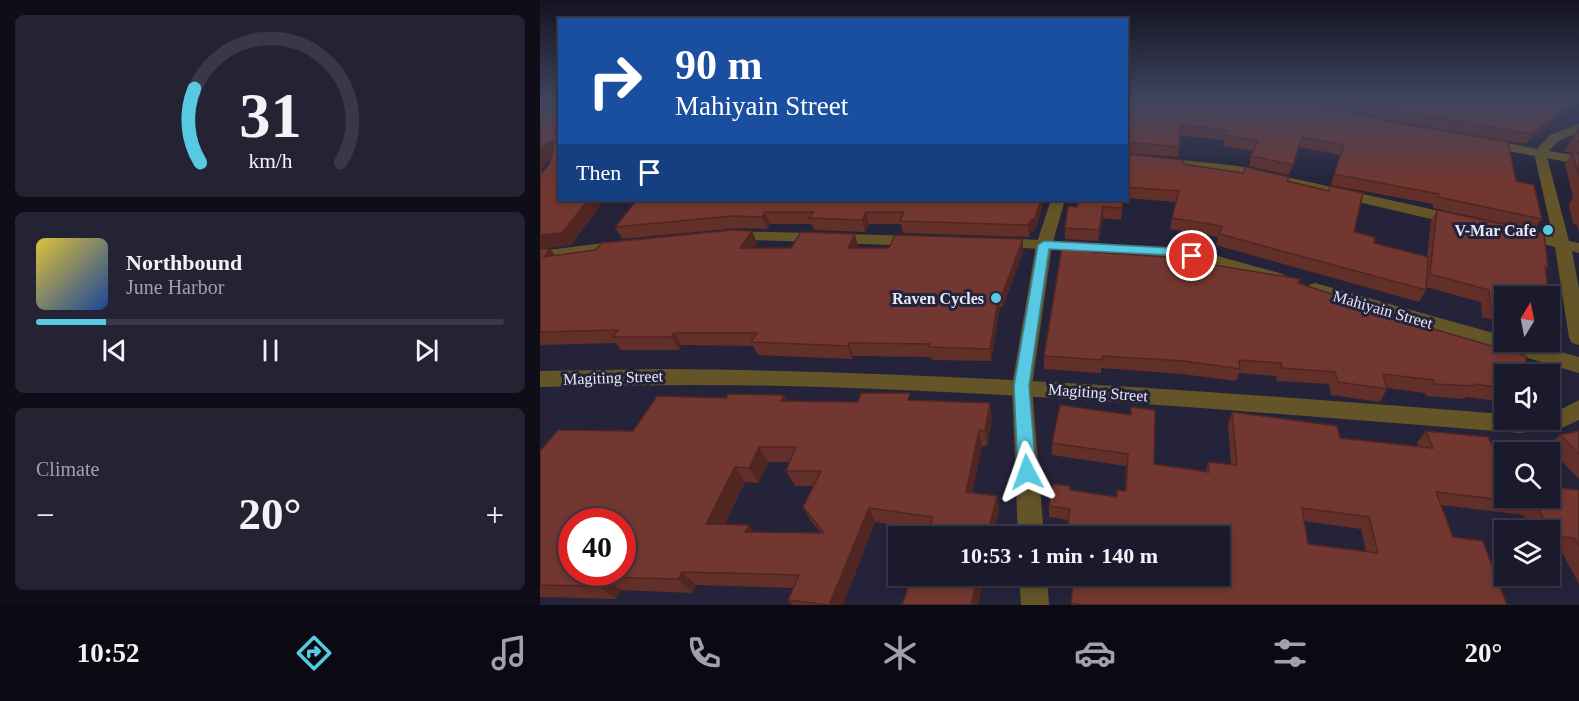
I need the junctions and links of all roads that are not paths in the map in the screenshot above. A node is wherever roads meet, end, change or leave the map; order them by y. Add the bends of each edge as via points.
1 (1579, 128) edge
2 (1469, 140) edge
3 (1540, 153) junction
4 (1128, 158) edge
5 (1579, 160) edge
6 (1058, 201) edge
7 (1469, 222) edge
8 (1504, 230) edge
9 (716, 236) edge
10 (929, 241) edge
11 (989, 243) edge
12 (1562, 243) junction
13 (634, 244) edge
14 (1044, 245) junction
15 (1579, 248) edge
16 (540, 256) edge
17 (1579, 338) edge
18 (1579, 365) edge
19 (540, 380) edge
20 (1022, 386) junction
21 (1579, 409) edge
22 (1560, 418) edge
23 (1494, 422) edge
24 (1030, 526) edge
25 (1034, 586) edge
26 (1035, 605) edge

1 - 3 street via 1554,138
2 - 3 street
3 - 5 street
3 - 12 street
4 - 7 street via 1238,170
6 - 14 street
8 - 12 street
9 - 10 street
11 - 14 street, Mahiyain Street
12 - 15 street
12 - 17 street
13 - 16 street
14 - 18 street, Mahiyain Street via 1170,252 1214,260
14 - 20 street
19 - 20 street, Magiting Street via 788,377
20 - 23 street, Magiting Street
20 - 24 street
21 - 22 street, Magiting Street
25 - 26 street

